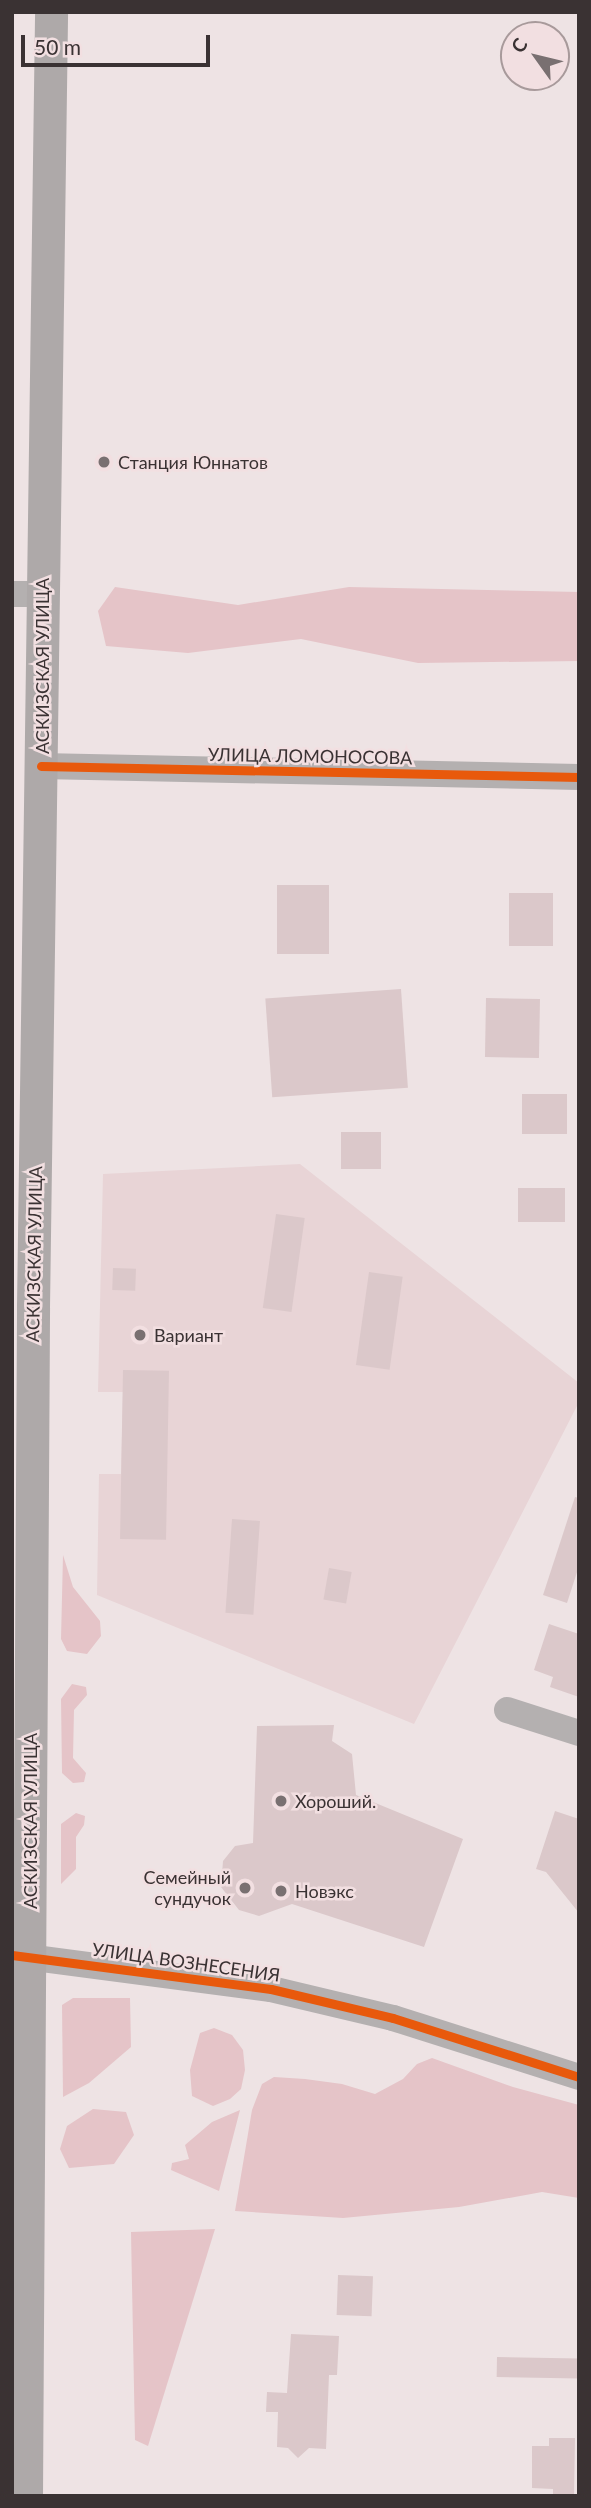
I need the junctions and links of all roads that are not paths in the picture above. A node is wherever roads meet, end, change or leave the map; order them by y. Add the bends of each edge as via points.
1 (51, 12) edge
2 (27, 594) edge
3 (41, 766) junction
4 (579, 777) edge
5 (508, 1710) dead end
6 (579, 1733) edge
7 (21, 1955) edge
8 (579, 2077) edge
9 (26, 2496) edge

1 - 2 main road, АСКИЗСКАЯ УЛИЦА
2 - 3 main road, АСКИЗСКАЯ УЛИЦА
3 - 4 street, УЛИЦА ЛОМОНОСОВА
3 - 7 main road, АСКИЗСКАЯ УЛИЦА
5 - 6 street
7 - 8 street, УЛИЦА ВОЗНЕСЕНИЯ via 271,1989 393,2018
7 - 9 main road, АСКИЗСКАЯ УЛИЦА

